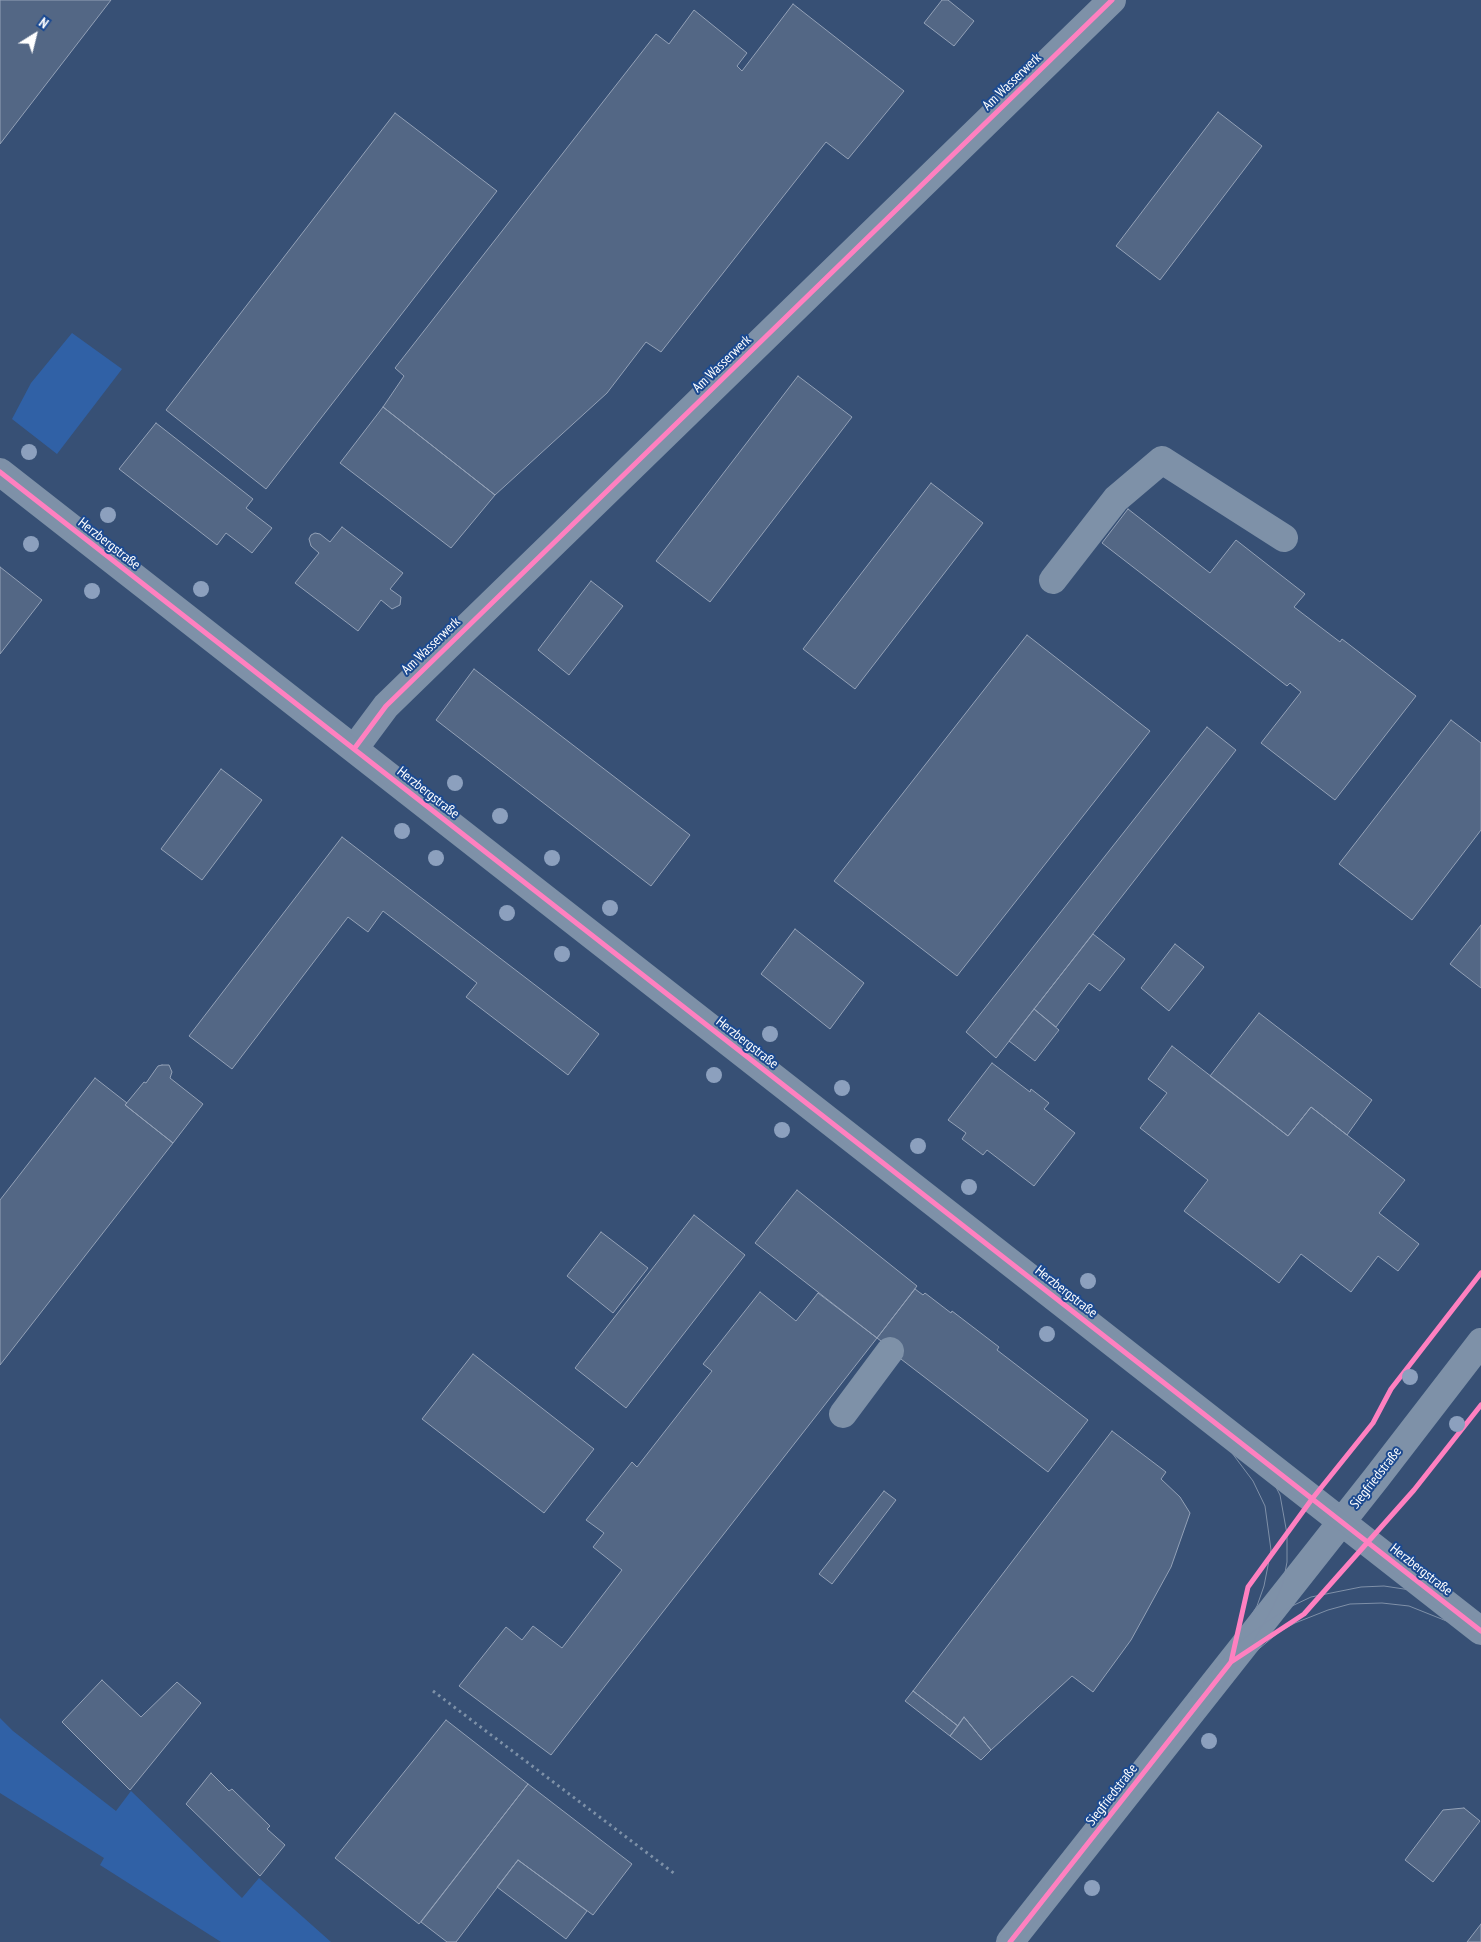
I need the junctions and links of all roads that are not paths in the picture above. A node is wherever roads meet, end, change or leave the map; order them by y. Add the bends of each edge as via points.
1 (1112, 0) edge
2 (0, 472) edge
3 (1284, 538) dead end
4 (1053, 580) dead end
5 (354, 749) junction
6 (1481, 1342) edge
7 (890, 1351) dead end
8 (843, 1414) dead end
9 (1341, 1522) junction
10 (1481, 1631) edge
11 (1010, 1942) edge

1 - 5 street, Am Wasserwerk via 386,706
2 - 5 street, Herzbergstraße
3 - 4 street via 1162,460 1116,499
5 - 9 street, Herzbergstraße
6 - 9 street, Siegfriedstraße
7 - 8 street
9 - 10 street, Herzbergstraße
9 - 11 street, Siegfriedstraße

